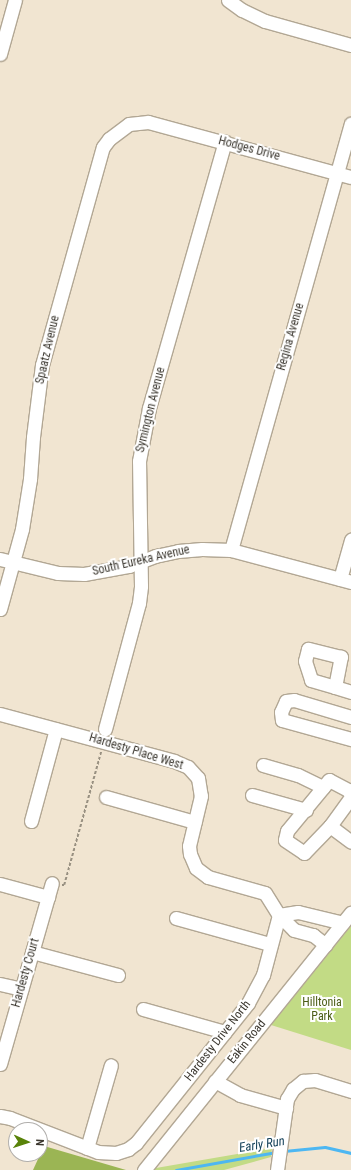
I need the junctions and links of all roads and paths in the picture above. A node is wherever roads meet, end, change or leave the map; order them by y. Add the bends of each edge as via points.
1 (15, 0) edge
2 (228, 0) edge
3 (351, 45) edge
4 (0, 54) edge
5 (148, 122) joint
6 (351, 124) edge
7 (225, 142) junction
8 (338, 173) junction
9 (351, 177) edge
10 (351, 540) edge
11 (231, 550) junction
12 (0, 559) edge
13 (13, 562) junction
14 (141, 562) junction
15 (345, 581) edge
16 (0, 609) edge
17 (346, 655) edge
18 (335, 687) junction
19 (351, 692) edge
20 (0, 714) edge
21 (351, 717) edge
22 (56, 729) junction
23 (105, 735) junction
24 (351, 739) edge
25 (263, 765) dead end
26 (323, 787) junction
27 (252, 795) dead end
28 (351, 796) edge
29 (106, 797) dead end
30 (306, 810) junction
31 (31, 822) dead end
32 (195, 822) junction
33 (330, 826) junction
34 (351, 842) edge
35 (52, 883) joint
36 (0, 884) edge
37 (48, 897) junction
38 (279, 915) junction
39 (176, 918) dead end
40 (347, 918) edge
41 (270, 944) junction
42 (326, 945) junction
43 (32, 952) junction
44 (118, 975) dead end
45 (0, 984) edge
46 (21, 989) junction
47 (143, 1009) dead end
48 (225, 1032) junction
49 (0, 1064) edge
50 (111, 1065) dead end
51 (215, 1081) junction
52 (351, 1091) edge
53 (286, 1108) junction
54 (0, 1116) edge
55 (87, 1148) junction
56 (144, 1170) edge
57 (277, 1170) edge

1 - 4 street
2 - 3 street via 265,21
5 - 7 street, Hodges Drive
5 - 13 street, Spaatz Avenue via 129,124 114,134 103,147 42,365 30,479 22,529
6 - 8 street, Regina Avenue
7 - 8 street, Hodges Drive
7 - 14 street, Symington Avenue via 149,408 143,438 139,461
8 - 9 street, Hodges Drive
8 - 11 street, Regina Avenue
10 - 15 street
11 - 14 street, South Eureka Avenue via 178,551
11 - 15 street, South Eureka Avenue
12 - 13 street, South Eureka Avenue
13 - 14 street, South Eureka Avenue via 58,573 78,574
13 - 16 street, Spaatz Avenue
14 - 23 street, Symington Avenue via 137,615
17 - 18 street
17 - 18 street via 312,648 308,649 306,654 305,661 311,680
18 - 19 street
20 - 22 street, Hardesty Place West
21 - 24 street via 294,700 286,701 281,712 282,720
22 - 23 street, Hardesty Place West
22 - 31 street
23 - 32 street, Hardesty Place West via 188,767 198,778 201,788
23 - 35 path via 64,885
25 - 26 street via 298,775
26 - 28 street via 329,780 348,790
26 - 30 street
27 - 30 street
28 - 33 street
29 - 32 street
30 - 33 street via 287,831 285,840 304,853
32 - 38 street, Hardesty Place West via 189,846 196,868 208,877 265,893
33 - 34 street
35 - 37 street, Hardesty Court
36 - 37 street
37 - 43 street, Hardesty Court
38 - 40 street via 298,912
38 - 41 street, Hardesty Drive North
38 - 42 street, Hardesty Place West via 294,930 313,935
39 - 41 street
40 - 42 street, Eakin Road
41 - 48 street, Hardesty Drive North via 256,989
42 - 51 street, Eakin Road
43 - 44 street
43 - 46 street, Hardesty Court
45 - 46 street
46 - 49 street, Hardesty Court
47 - 48 street
48 - 55 street, Hardesty Drive North via 143,1136 128,1150 110,1153
50 - 55 street
51 - 53 street via 240,1095
51 - 56 street, Eakin Road
52 - 53 street via 315,1080 303,1081 293,1089 287,1099
53 - 57 street
54 - 55 street

